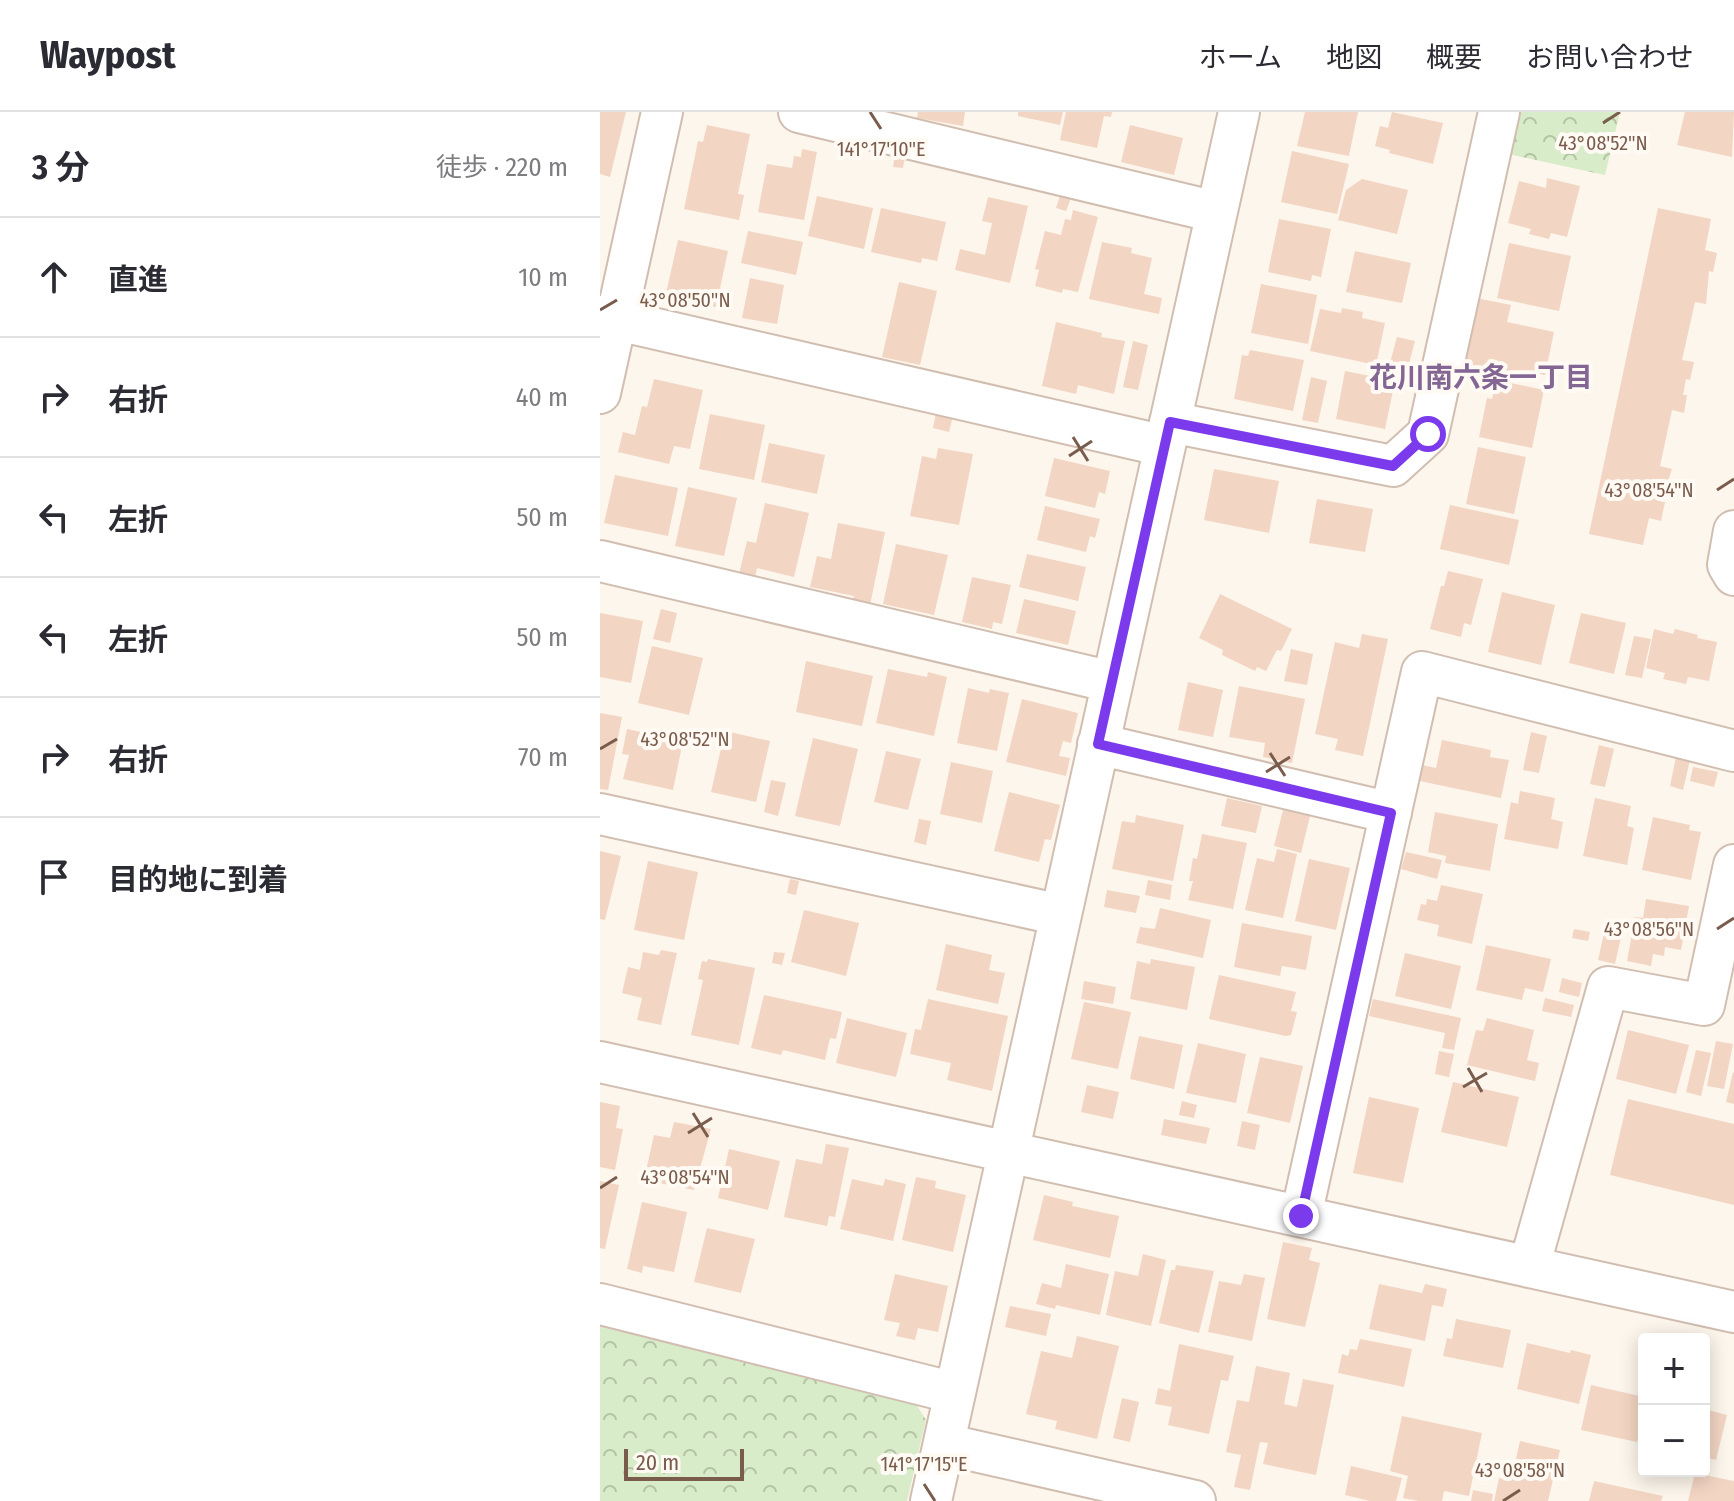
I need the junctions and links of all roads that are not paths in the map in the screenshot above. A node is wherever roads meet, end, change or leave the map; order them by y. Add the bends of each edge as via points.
1 (662, 112) edge
2 (799, 112) edge
3 (1239, 112) edge
4 (1499, 112) edge
5 (1216, 212) junction
6 (608, 318) edge
7 (600, 393) edge
8 (1167, 434) junction
9 (1734, 531) edge
10 (600, 561) edge
11 (1734, 575) edge
12 (1112, 682) junction
13 (1098, 744) junction
14 (1734, 751) edge
15 (1391, 813) junction
16 (600, 814) edge
17 (1734, 865) edge
18 (1061, 915) junction
19 (600, 1062) edge
20 (1008, 1152) junction
21 (1301, 1216) junction
22 (1529, 1267) junction
23 (600, 1304) edge
24 (1734, 1312) edge
25 (955, 1393) junction
26 (944, 1444) junction
27 (1186, 1500) edge
28 (931, 1501) edge

1 - 6 street
2 - 5 street
3 - 5 street
4 - 8 street via 1428,434 1393,466
5 - 8 street
6 - 7 street
6 - 8 street
8 - 12 street
9 - 11 street via 1728,565
10 - 12 street
12 - 13 street
13 - 15 street
13 - 18 street
14 - 15 street via 1422,672
15 - 21 street
16 - 18 street
17 - 22 street via 1704,1005 1608,987
18 - 20 street
19 - 20 street
20 - 21 street
20 - 25 street
21 - 22 street
22 - 24 street
23 - 25 street
25 - 26 street
26 - 27 street
26 - 28 street

